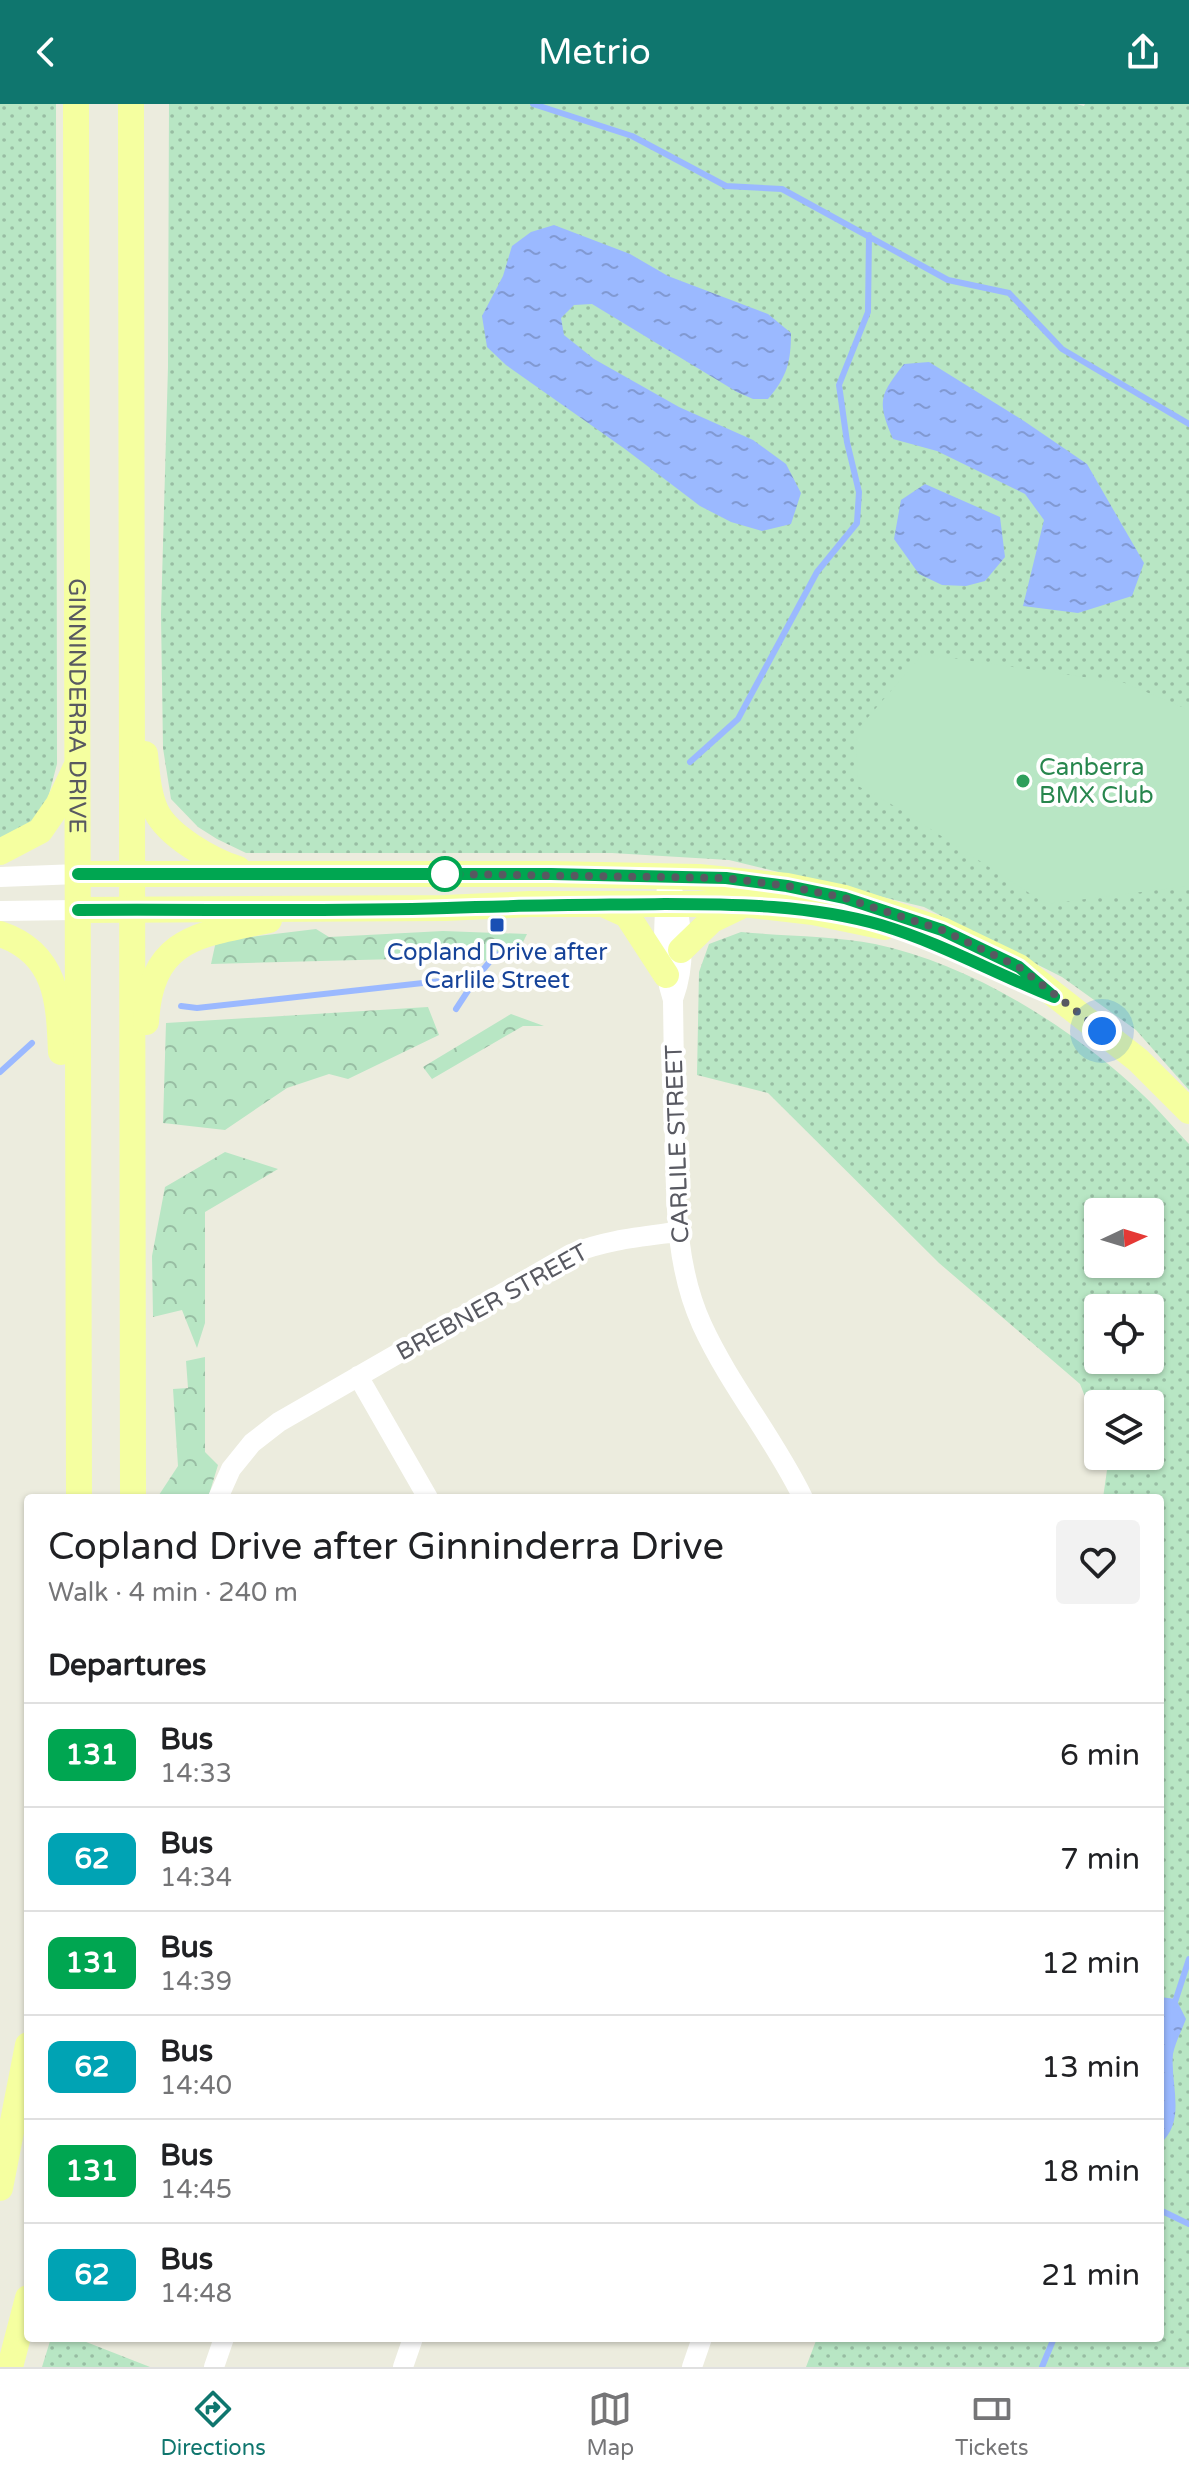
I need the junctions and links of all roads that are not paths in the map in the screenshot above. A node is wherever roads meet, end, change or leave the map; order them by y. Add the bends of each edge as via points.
1 (76, 104) edge
2 (131, 104) edge
3 (130, 648) junction
4 (78, 764) junction
5 (0, 852) edge
6 (78, 874) junction
7 (131, 874) junction
8 (254, 874) junction
9 (668, 876) junction
10 (0, 877) edge
11 (602, 904) junction
12 (671, 904) junction
13 (747, 905) junction
14 (320, 909) junction
15 (78, 910) junction
16 (131, 910) junction
17 (0, 911) edge
18 (0, 934) edge
19 (681, 950) junction
20 (1016, 974) junction
21 (670, 987) junction
22 (1189, 1111) edge
23 (135, 1130) junction
24 (72, 1131) junction
25 (677, 1232) junction
26 (358, 1376) junction
27 (79, 1494) edge
28 (133, 1494) edge
29 (220, 1494) edge
30 (426, 1494) edge
31 (801, 1494) edge
32 (24, 2065) edge
33 (0, 2188) edge
34 (24, 2313) edge
35 (223, 2342) edge
36 (412, 2342) edge
37 (701, 2342) edge
38 (10, 2367) edge
39 (214, 2367) edge
40 (403, 2367) edge
41 (692, 2367) edge

1 - 4 main road, GINNINDERRA DRIVE
2 - 3 main road
3 - 7 main road
3 - 8 main road via 147,784 157,814 202,854
4 - 5 main road via 40,831
4 - 6 main road, GINNINDERRA DRIVE
6 - 7 main road
6 - 10 street
6 - 15 main road, GINNINDERRA DRIVE
7 - 8 main road
7 - 16 main road
8 - 9 main road
9 - 12 street, CARLILE STREET
9 - 20 main road via 726,878 845,898 942,930
11 - 12 main road
11 - 14 main road
11 - 21 main road via 627,915
12 - 13 main road
12 - 19 street, CARLILE STREET
12 - 21 street, CARLILE STREET
13 - 19 main road via 712,920
13 - 20 main road via 880,925
14 - 16 main road
14 - 23 main road via 210,932 166,958 147,993
15 - 16 main road
15 - 17 street
15 - 24 main road, GINNINDERRA DRIVE
16 - 23 main road
18 - 24 main road via 23,945 51,977 59,999
19 - 21 street, CARLILE STREET via 680,977
20 - 22 main road via 1138,1060
21 - 25 street, CARLILE STREET
23 - 28 main road
24 - 27 main road
25 - 26 street, BREBNER STREET via 631,1237 571,1254
25 - 31 street, CARLILE STREET via 701,1323
26 - 29 street, BREBNER STREET via 252,1443
26 - 30 street
32 - 33 main road
34 - 38 main road
35 - 39 street
36 - 40 street
37 - 41 street

